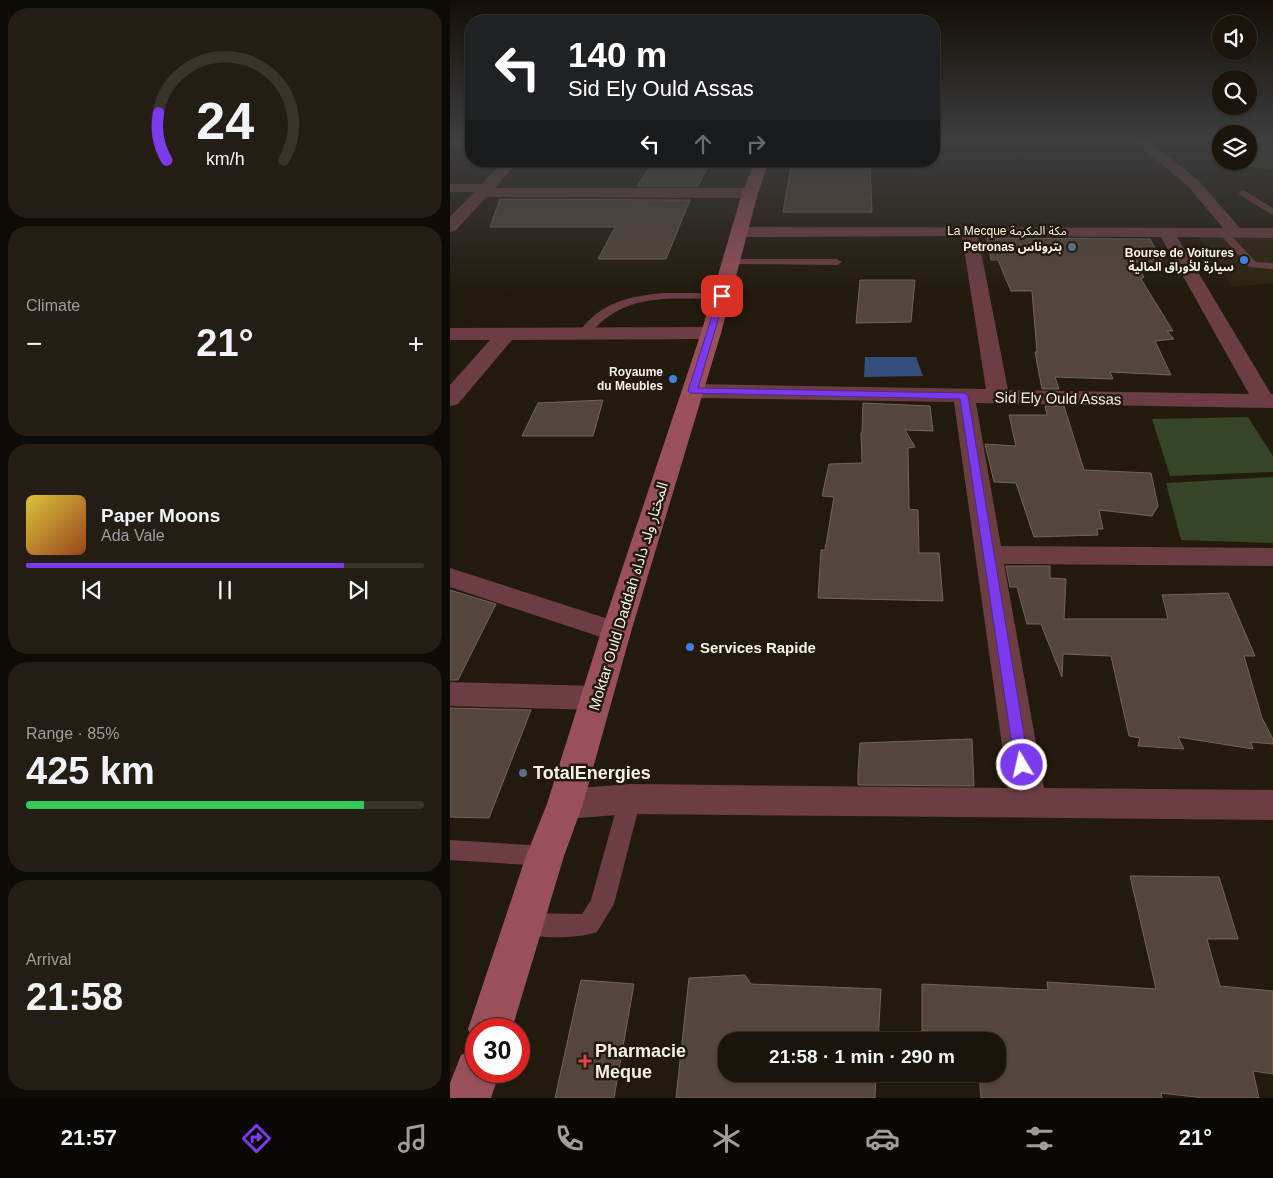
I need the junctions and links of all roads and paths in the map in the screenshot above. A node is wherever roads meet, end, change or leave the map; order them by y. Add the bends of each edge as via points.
1 (484, 192) edge
2 (683, 192) edge
3 (1200, 192) edge
4 (750, 193) joint
5 (1243, 193) dead end
6 (1273, 212) edge
7 (450, 227) edge
8 (970, 231) junction
9 (740, 232) junction
10 (1166, 232) junction
11 (1230, 233) junction
12 (1273, 233) edge
13 (732, 262) junction
14 (837, 262) dead end
15 (1273, 266) edge
16 (722, 296) junction
17 (584, 333) junction
18 (711, 333) junction
19 (450, 334) edge
20 (506, 334) junction
21 (693, 391) junction
22 (964, 396) junction
23 (998, 397) junction
24 (450, 400) edge
25 (1268, 401) edge
26 (988, 555) junction
27 (1273, 557) edge
28 (450, 578) edge
29 (616, 632) junction
30 (596, 698) junction
31 (469, 699) edge
32 (630, 800) junction
33 (1028, 802) junction
34 (565, 804) junction
35 (1273, 805) edge
36 (450, 850) edge
37 (545, 856) junction
38 (524, 924) junction
39 (494, 1018) edge
40 (473, 1083) edge
41 (468, 1098) edge

1 - 7 street
2 - 4 street
3 - 11 street
4 - 9 main road, Moktar Ould Daddah المختار ولد داداه
5 - 6 lane
8 - 9 street, La Mecque مكة المكرمة
8 - 10 street, La Mecque مكة المكرمة
8 - 23 street
9 - 13 main road, Moktar Ould Daddah المختار ولد داداه
10 - 11 street, La Mecque مكة المكرمة
10 - 25 street
11 - 12 street, La Mecque مكة المكرمة
11 - 15 lane via 1253,265
13 - 14 lane
13 - 16 main road, Moktar Ould Daddah المختار ولد داداه
16 - 17 lane via 636,300 600,314
16 - 18 main road, Moktar Ould Daddah المختار ولد داداه
17 - 18 street
17 - 20 street
18 - 21 main road, Moktar Ould Daddah المختار ولد داداه
19 - 20 street
20 - 24 street
21 - 22 street, Sid Ely Ould Assas
21 - 29 main road, Moktar Ould Daddah المختار ولد داداه
22 - 23 street, Sid Ely Ould Assas
22 - 26 street
23 - 25 street, Sid Ely Ould Assas
26 - 27 street
26 - 33 street
28 - 29 street
29 - 30 main road, Moktar Ould Daddah المختار ولد داداه
30 - 31 street
30 - 34 main road, Moktar Ould Daddah المختار ولد داداه
32 - 33 street
32 - 34 street
32 - 38 lane via 602,904 589,924
33 - 35 street
34 - 37 main road, Moktar Ould Daddah المختار ولد داداه
36 - 37 lane
37 - 38 main road, Moktar Ould Daddah المختار ولد داداه
38 - 39 main road, Moktar Ould Daddah المختار ولد داداه
40 - 41 main road

